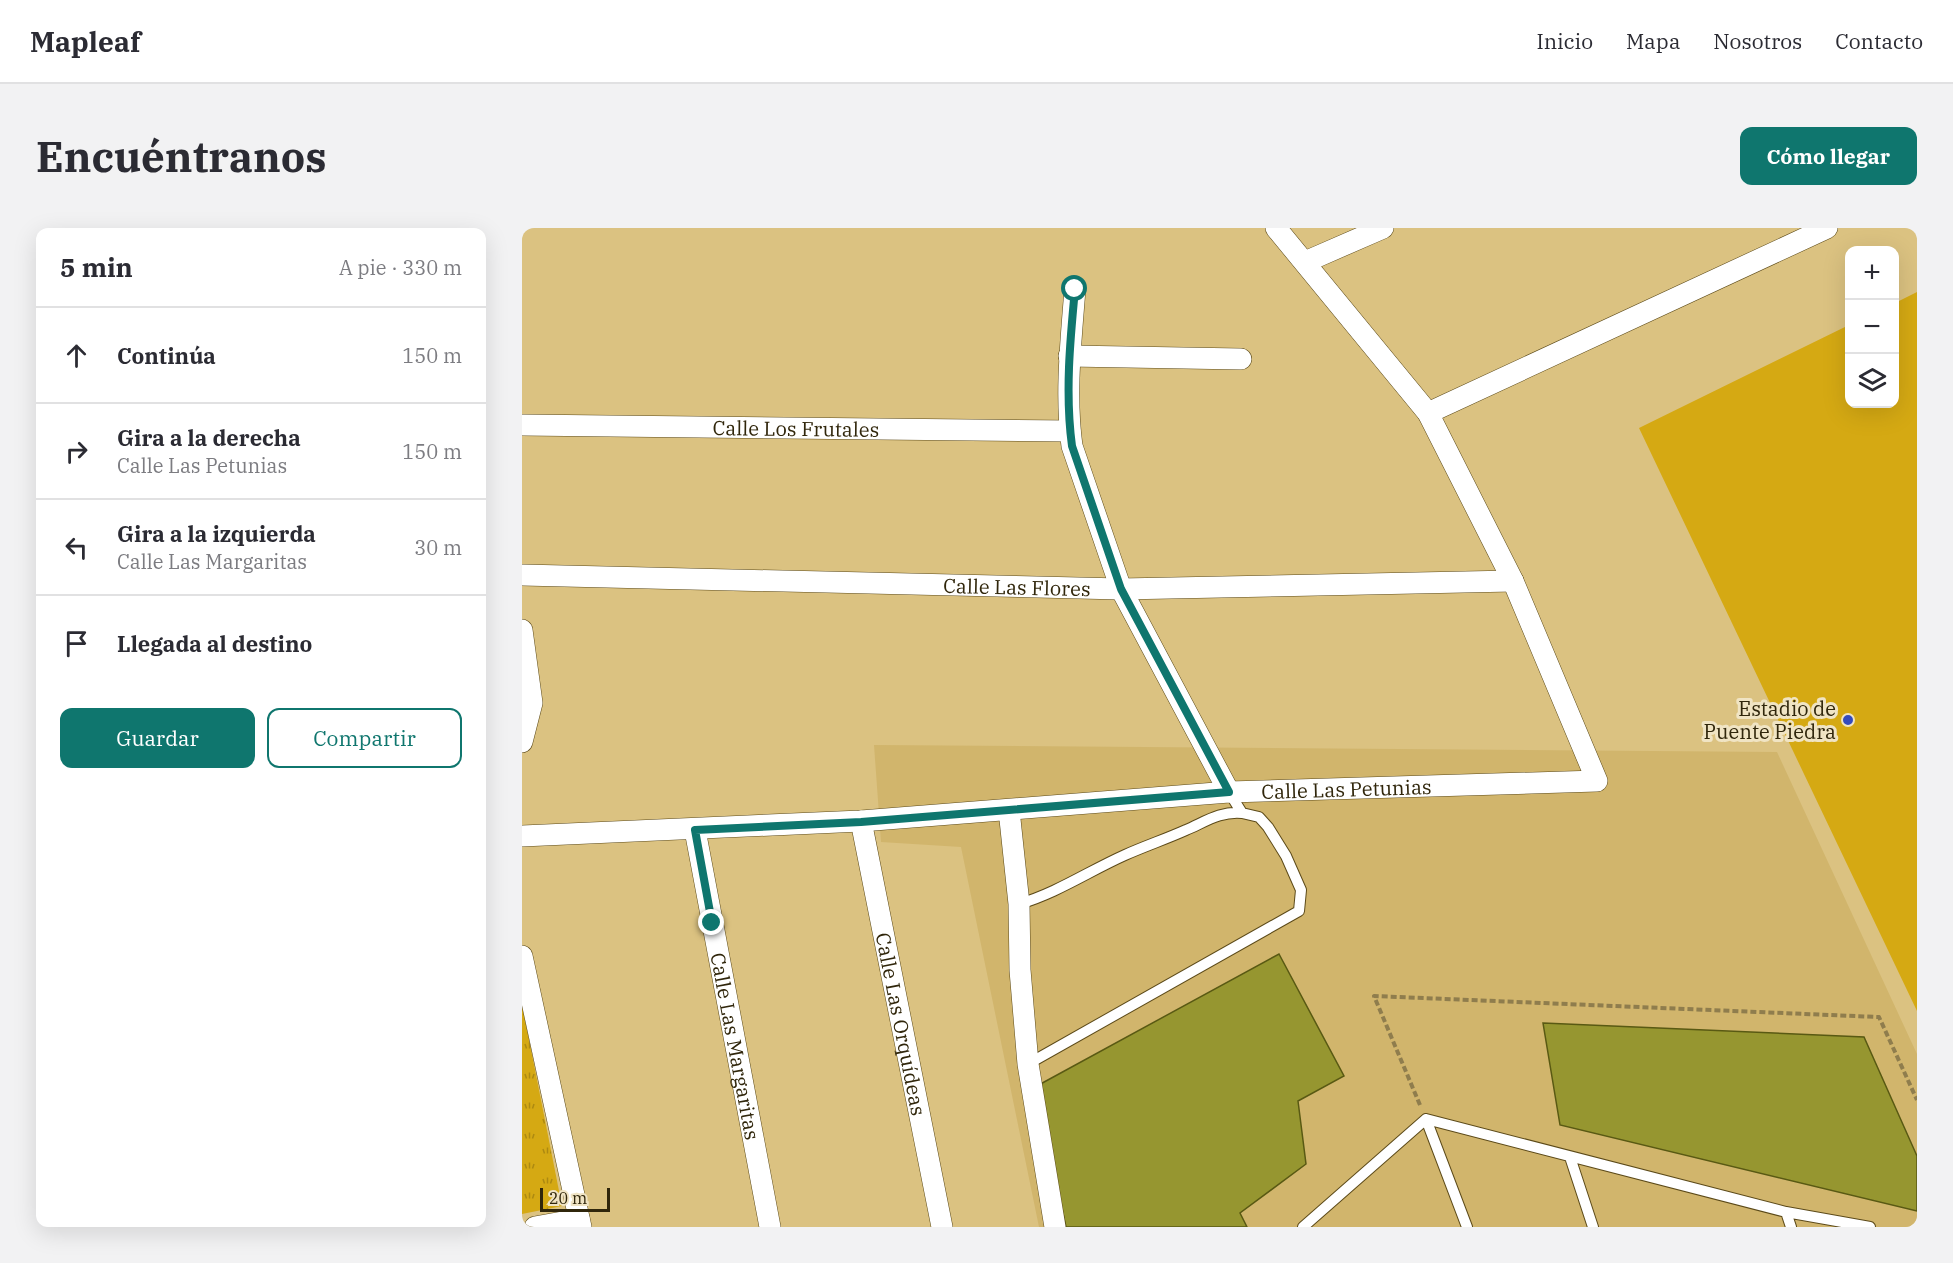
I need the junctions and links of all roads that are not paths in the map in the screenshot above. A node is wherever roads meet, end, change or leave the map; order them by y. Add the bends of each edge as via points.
1 (1276, 228) edge
2 (1383, 228) edge
3 (1827, 228) edge
4 (1305, 262) junction
5 (1075, 289) dead end
6 (1069, 356) junction
7 (1241, 359) dead end
8 (1428, 412) junction
9 (522, 425) edge
10 (1070, 431) junction
11 (522, 575) edge
12 (1513, 581) junction
13 (1121, 589) junction
14 (522, 630) edge
15 (522, 742) edge
16 (1229, 792) junction
17 (1009, 810) junction
18 (1242, 813) junction
19 (861, 822) junction
20 (695, 830) junction
21 (522, 836) edge
22 (1019, 904) junction
23 (522, 956) edge
24 (1028, 1064) junction
25 (1426, 1119) junction
26 (1570, 1157) junction
27 (1786, 1212) junction
28 (580, 1223) edge
29 (535, 1227) edge
30 (770, 1227) edge
31 (942, 1227) edge
32 (1054, 1227) edge
33 (1303, 1227) edge
34 (1467, 1227) edge
35 (1593, 1227) edge
36 (1791, 1227) edge
37 (1870, 1227) edge

1 - 4 street
2 - 4 street
3 - 8 street
4 - 8 street
5 - 6 street
6 - 7 street
6 - 10 street
8 - 12 street
9 - 10 street, Calle Los Frutales
10 - 13 street
11 - 13 street, Calle Las Flores
12 - 13 street, Calle Las Flores
12 - 16 street, Calle Las Petunias via 1597,781
13 - 16 street
14 - 15 street via 532,703
16 - 17 street, Calle Las Petunias
16 - 18 lane
17 - 19 street, Calle Las Petunias
17 - 22 street
18 - 22 lane via 1212,817 1040,898
18 - 24 lane via 1259,817 1286,856 1301,890 1299,911
19 - 20 street, Calle Las Petunias
19 - 31 street, Calle Las Orquídeas
20 - 21 street, Calle Las Petunias
20 - 30 street, Calle Las Margaritas
22 - 24 street
23 - 28 street
24 - 32 street
25 - 26 lane
25 - 33 lane
25 - 34 lane
26 - 27 lane
26 - 35 lane
27 - 36 lane
27 - 37 lane
28 - 29 street

